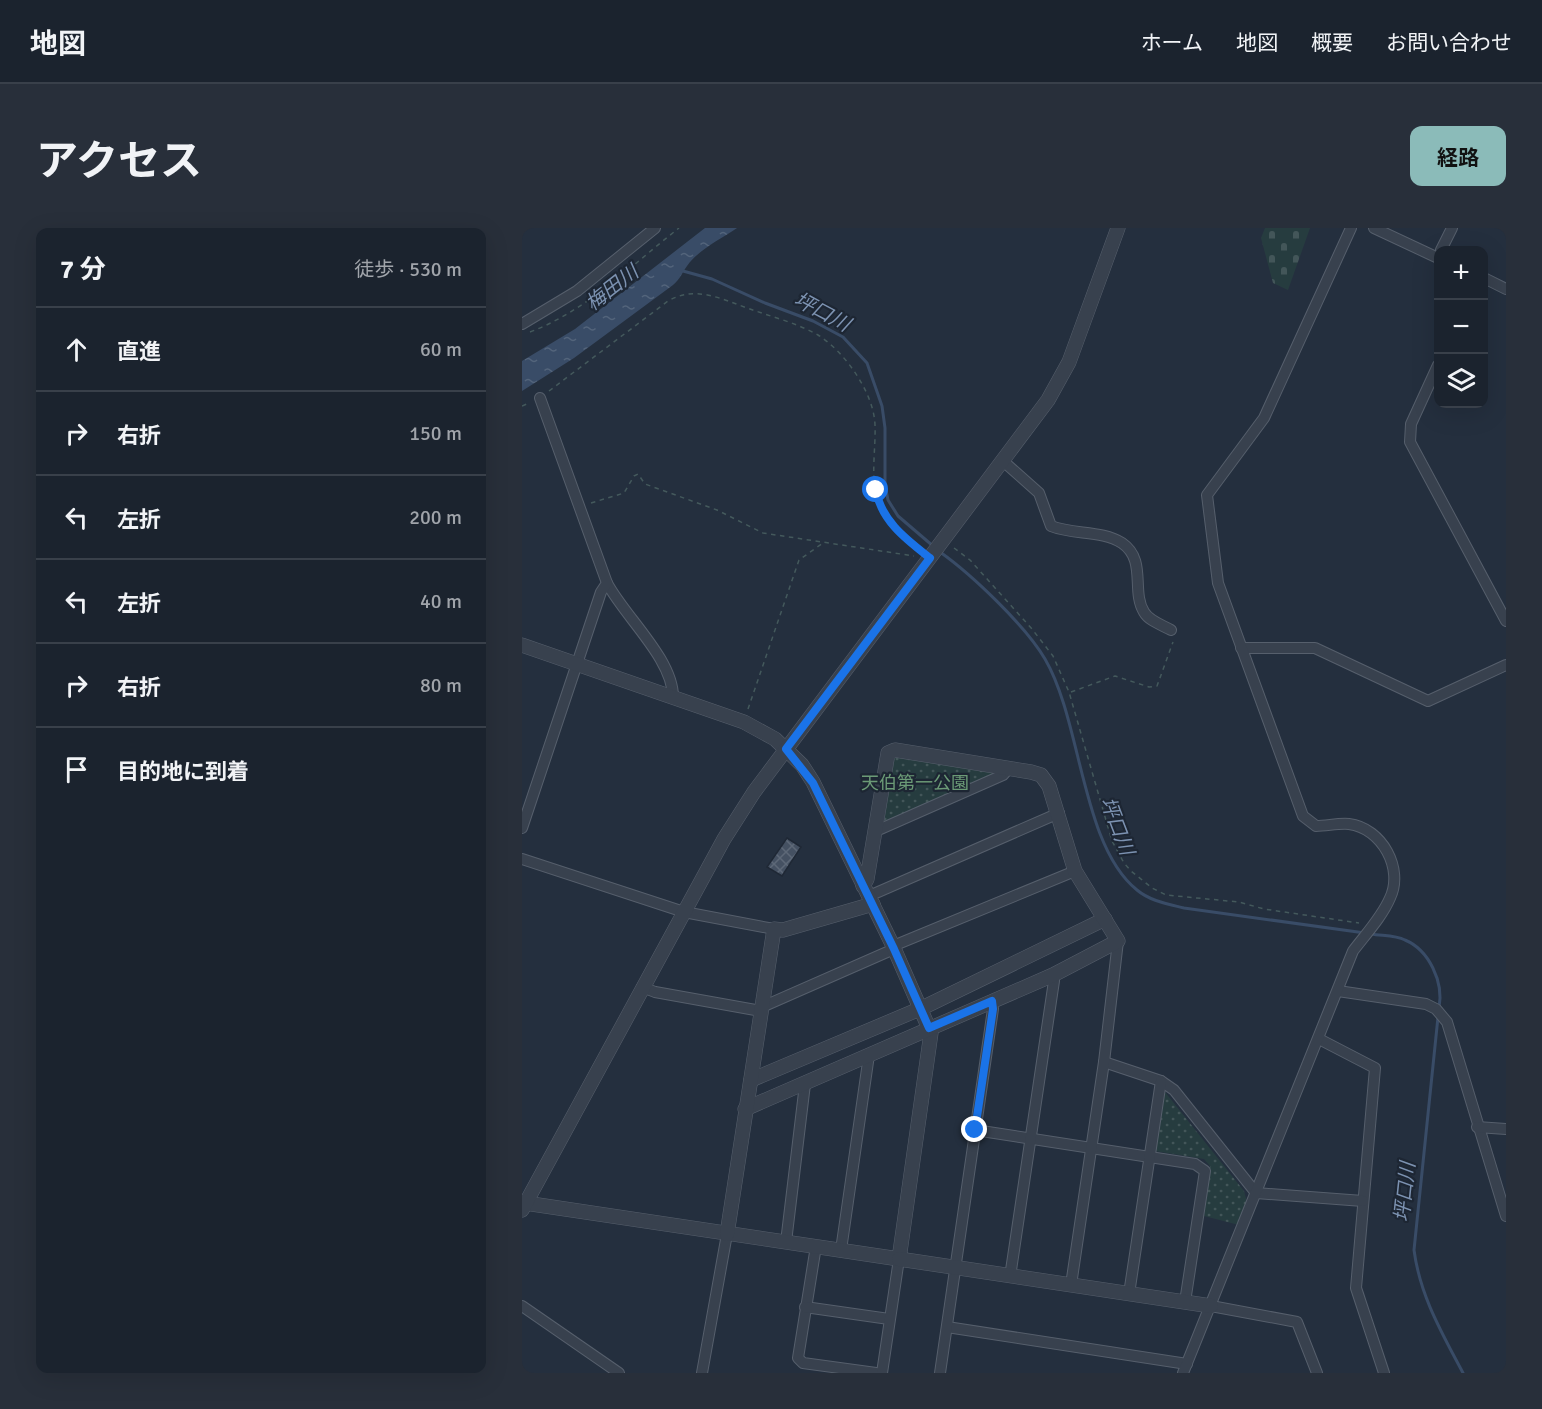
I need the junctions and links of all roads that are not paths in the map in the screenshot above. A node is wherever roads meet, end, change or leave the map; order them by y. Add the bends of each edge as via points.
1 (655, 228) edge
2 (1118, 228) edge
3 (1351, 228) edge
4 (1374, 228) edge
5 (1452, 228) edge
6 (1443, 246) edge
7 (1434, 255) edge
8 (1488, 280) edge
9 (1506, 289) edge
10 (522, 324) edge
11 (1434, 374) edge
12 (540, 398) road end
13 (1003, 460) junction
14 (607, 584) junction
15 (1506, 621) edge
16 (1171, 630) road end
17 (522, 645) edge
18 (1240, 648) junction
19 (577, 663) junction
20 (1506, 665) edge
21 (672, 697) junction
22 (786, 749) junction
23 (1009, 768) junction
24 (1059, 813) junction
25 (522, 828) edge
26 (876, 831) junction
27 (522, 859) edge
28 (1075, 871) junction
29 (868, 895) junction
30 (684, 912) junction
31 (1105, 919) junction
32 (774, 929) junction
33 (1118, 941) junction
34 (894, 947) junction
35 (1053, 975) junction
36 (642, 987) junction
37 (1338, 991) junction
38 (992, 1001) junction
39 (922, 1008) junction
40 (761, 1009) junction
41 (929, 1028) junction
42 (1319, 1039) junction
43 (869, 1056) junction
44 (1104, 1062) junction
45 (751, 1080) junction
46 (1161, 1081) junction
47 (805, 1084) junction
48 (745, 1109) junction
49 (1477, 1127) junction
50 (1506, 1129) edge
51 (975, 1130) junction
52 (1032, 1138) junction
53 (1091, 1147) junction
54 (1149, 1156) junction
55 (1256, 1193) junction
56 (1363, 1201) junction
57 (523, 1204) edge
58 (1506, 1216) edge
59 (727, 1234) junction
60 (786, 1242) junction
61 (816, 1246) junction
62 (841, 1250) junction
63 (899, 1259) junction
64 (955, 1268) junction
65 (1010, 1277) junction
66 (1071, 1285) junction
67 (1129, 1294) junction
68 (1185, 1302) junction
69 (522, 1306) edge
70 (1211, 1306) junction
71 (805, 1307) junction
72 (890, 1319) junction
73 (947, 1327) junction
74 (1185, 1369) edge
75 (620, 1373) edge
76 (702, 1373) edge
77 (876, 1373) edge
78 (882, 1373) edge
79 (940, 1373) edge
80 (1317, 1373) edge
81 (1384, 1373) edge

1 - 10 street via 577,291
2 - 13 street via 1069,362 1048,400
3 - 18 street via 1264,418 1208,495 1218,583
4 - 7 street
5 - 6 street
8 - 9 street
11 - 15 street via 1411,424 1410,442
12 - 14 street
13 - 16 street via 1039,493 1050,526 1110,537 1124,544 1138,567 1143,611
13 - 22 street
14 - 19 street
14 - 21 street via 619,606 659,655 673,690
17 - 19 street
18 - 20 street via 1315,648 1428,701
18 - 37 street via 1304,816 1316,826 1350,824 1361,828 1388,849 1395,875 1391,898 1353,951
19 - 21 street
19 - 25 street
21 - 22 street via 744,722
22 - 29 street via 813,783
22 - 30 street via 724,839
23 - 24 street via 1041,775
23 - 26 street via 1003,775
23 - 26 street via 895,750 888,753
24 - 28 street
24 - 29 street
26 - 29 street
27 - 30 street
28 - 31 street
28 - 34 street
29 - 32 street via 783,930
29 - 34 street
30 - 32 street
30 - 36 street
31 - 33 street
31 - 39 street
32 - 40 street
33 - 35 street
33 - 44 street
34 - 39 street
34 - 40 street
35 - 38 street
35 - 52 street
36 - 40 street
36 - 57 street
37 - 42 street
37 - 49 street via 1426,1004 1439,1013 1447,1022
38 - 41 street
38 - 51 street
39 - 41 street
39 - 45 street
40 - 45 street
41 - 43 street
41 - 63 street
42 - 55 street
42 - 56 street via 1375,1068
43 - 47 street
43 - 62 street
44 - 46 street
44 - 53 street
45 - 48 street
46 - 54 street
46 - 55 street via 1174,1090
47 - 48 street
47 - 60 street
48 - 59 street
49 - 50 street
49 - 58 street
51 - 52 street
51 - 64 street
52 - 53 street
52 - 65 street
53 - 54 street
53 - 66 street
54 - 67 street
54 - 68 street via 1195,1164 1205,1171
55 - 56 street
55 - 70 street
56 - 81 street via 1356,1288
57 - 59 street
59 - 60 street
59 - 76 street
60 - 61 street
61 - 62 street
61 - 71 street
62 - 63 street
63 - 64 street
63 - 72 street
64 - 65 street
64 - 73 street
65 - 66 street
66 - 67 street
67 - 68 street
68 - 70 street
69 - 75 street
70 - 74 street
70 - 80 street via 1297,1322
71 - 72 street
71 - 77 street via 798,1358 803,1363
72 - 78 street
73 - 74 street
73 - 79 street

